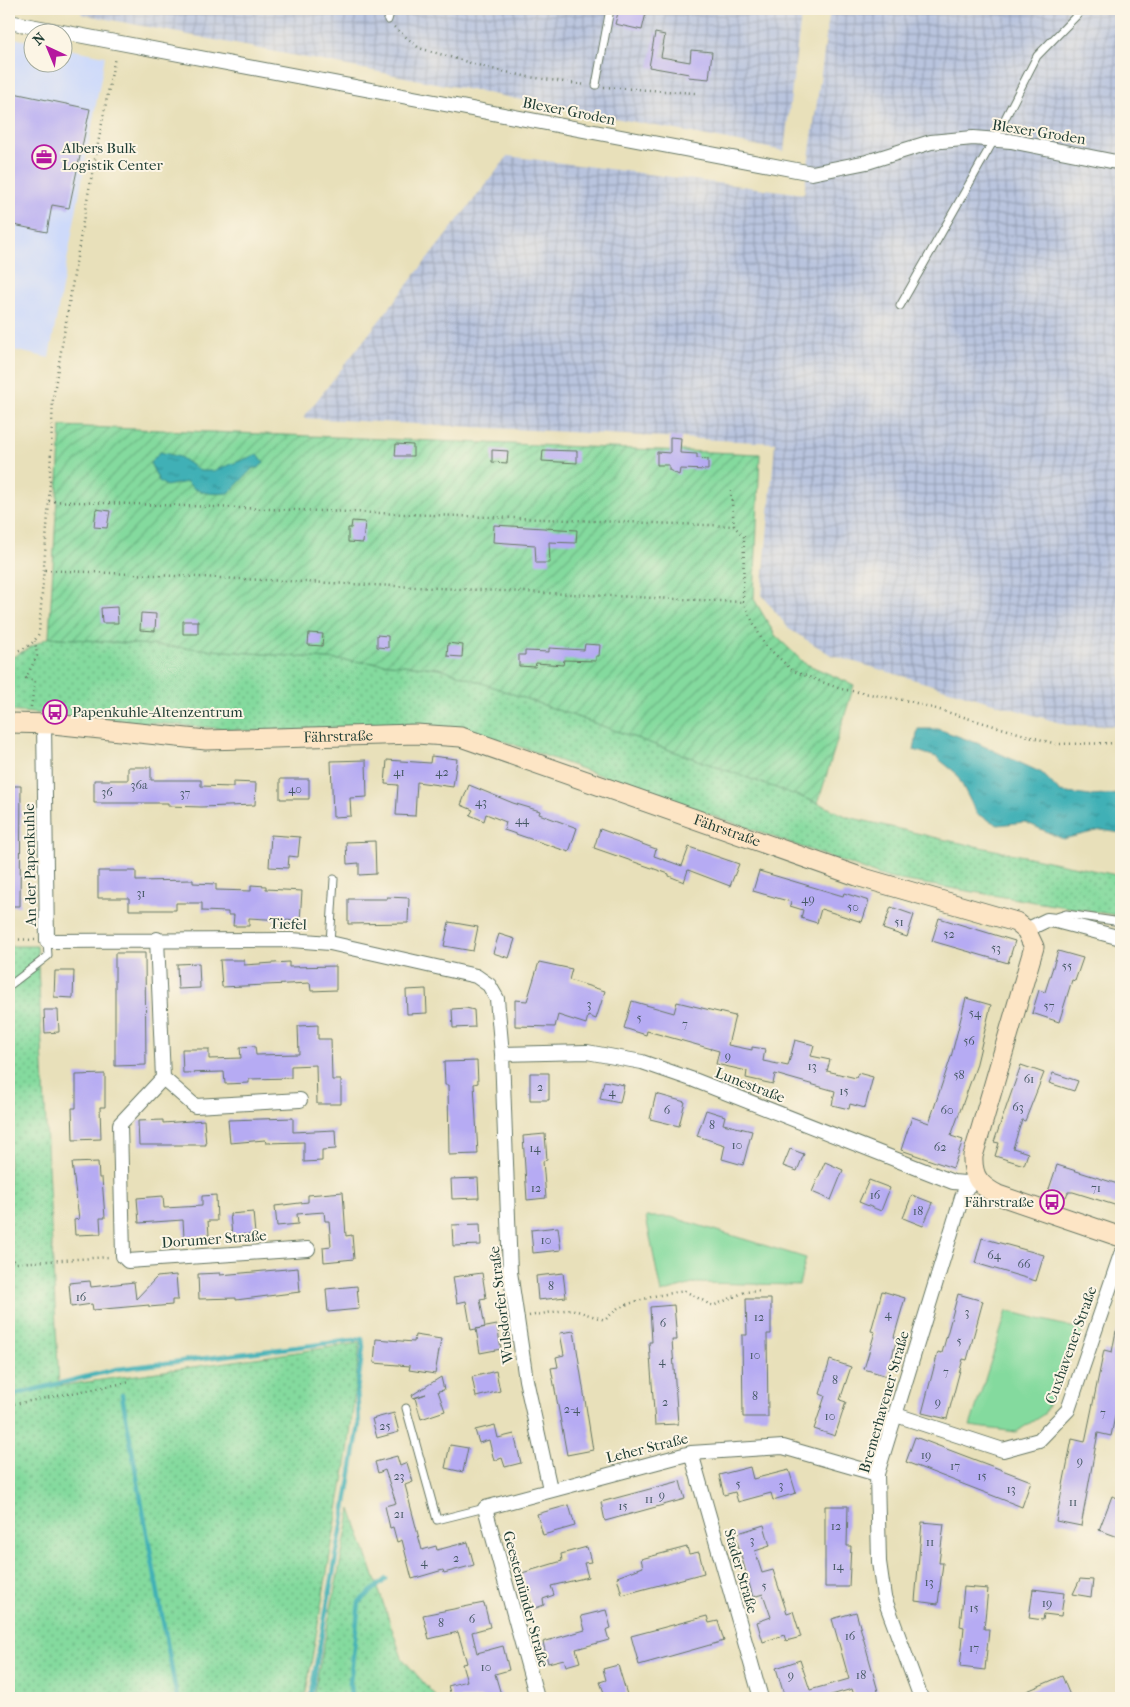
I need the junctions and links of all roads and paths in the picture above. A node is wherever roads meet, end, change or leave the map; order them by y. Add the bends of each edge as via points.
1 (391, 9) edge
2 (610, 9) edge
3 (1083, 9) edge
4 (388, 20) joint
5 (9, 22) edge
6 (118, 43) junction
7 (596, 85) junction
8 (695, 93) dead end
9 (994, 140) junction
10 (1121, 163) edge
11 (900, 306) dead end
12 (730, 490) dead end
13 (49, 501) junction
14 (734, 526) junction
15 (45, 570) junction
16 (743, 602) junction
17 (35, 641) junction
18 (9, 652) edge
19 (9, 723) edge
20 (36, 724) junction
21 (1121, 743) edge
22 (334, 879) dead end
23 (1047, 920) junction
24 (1121, 922) edge
25 (1026, 930) junction
26 (1121, 938) edge
27 (9, 939) edge
28 (157, 939) junction
29 (47, 941) junction
30 (330, 943) junction
31 (9, 986) edge
32 (502, 1054) junction
33 (163, 1078) junction
34 (300, 1100) dead end
35 (977, 1180) junction
36 (1121, 1237) edge
37 (308, 1249) dead end
38 (1121, 1254) edge
39 (123, 1256) junction
40 (9, 1258) edge
41 (761, 1291) dead end
42 (517, 1318) junction
43 (130, 1382) dead end
44 (9, 1405) edge
45 (406, 1408) dead end
46 (896, 1415) junction
47 (691, 1453) junction
48 (877, 1474) junction
49 (550, 1489) junction
50 (484, 1508) junction
51 (537, 1698) edge
52 (761, 1698) edge
53 (920, 1698) edge

1 - 4 lane
2 - 7 lane
3 - 9 lane via 1037,56
4 - 7 path via 419,48 529,77
5 - 6 street, Blexer Groden
6 - 9 street, Blexer Groden via 812,173 867,162 931,142 972,138
6 - 13 path via 53,398
7 - 8 path
9 - 10 street, Blexer Groden
9 - 11 lane
12 - 14 path
13 - 14 path
13 - 15 path
14 - 16 path via 744,537
15 - 16 path
15 - 17 path via 39,633
16 - 21 path via 764,644 793,670 841,689 909,701 1056,744
17 - 18 path via 18,651
17 - 20 path via 37,656 26,678 35,680
19 - 20 street, Fährstraße
20 - 25 street, Fährstraße via 206,740 416,734 461,737 860,878 1016,922
20 - 29 street, An der Papenkuhle
22 - 30 lane
23 - 24 lane via 1066,914
23 - 25 street
23 - 26 street
25 - 35 street via 1034,947 973,1156
27 - 29 path
28 - 29 street, Tiefel
28 - 30 street, Tiefel
28 - 33 street
29 - 31 lane, An der Papenkuhle via 48,956
30 - 32 street, Tiefel via 476,976 489,985 497,999
32 - 35 street, Lunestraße via 587,1052 642,1062 953,1182
32 - 42 street, Wulsdorfer Straße via 510,1272
33 - 34 street via 195,1106
33 - 39 street via 120,1124
35 - 36 street via 986,1190 998,1195
35 - 46 street, Bremerhavener Straße via 967,1187 962,1197
37 - 39 street, Dorumer Straße via 128,1261
38 - 46 street, Cuxhavener Straße via 1068,1410 1039,1440 1003,1450
39 - 40 path via 16,1263
41 - 42 path via 745,1292 713,1306 685,1291 654,1296 619,1307 605,1320 571,1309
42 - 49 street, Wulsdorfer Straße via 526,1380
43 - 44 path
45 - 50 lane via 438,1520
46 - 48 street, Bremerhavener Straße
47 - 48 street, Leher Straße via 783,1447
47 - 49 street, Leher Straße
47 - 52 street, Stader Straße
48 - 53 street, Bremerhavener Straße via 879,1562 884,1597
49 - 50 street, Leher Straße
50 - 51 street, Geestemünder Straße

